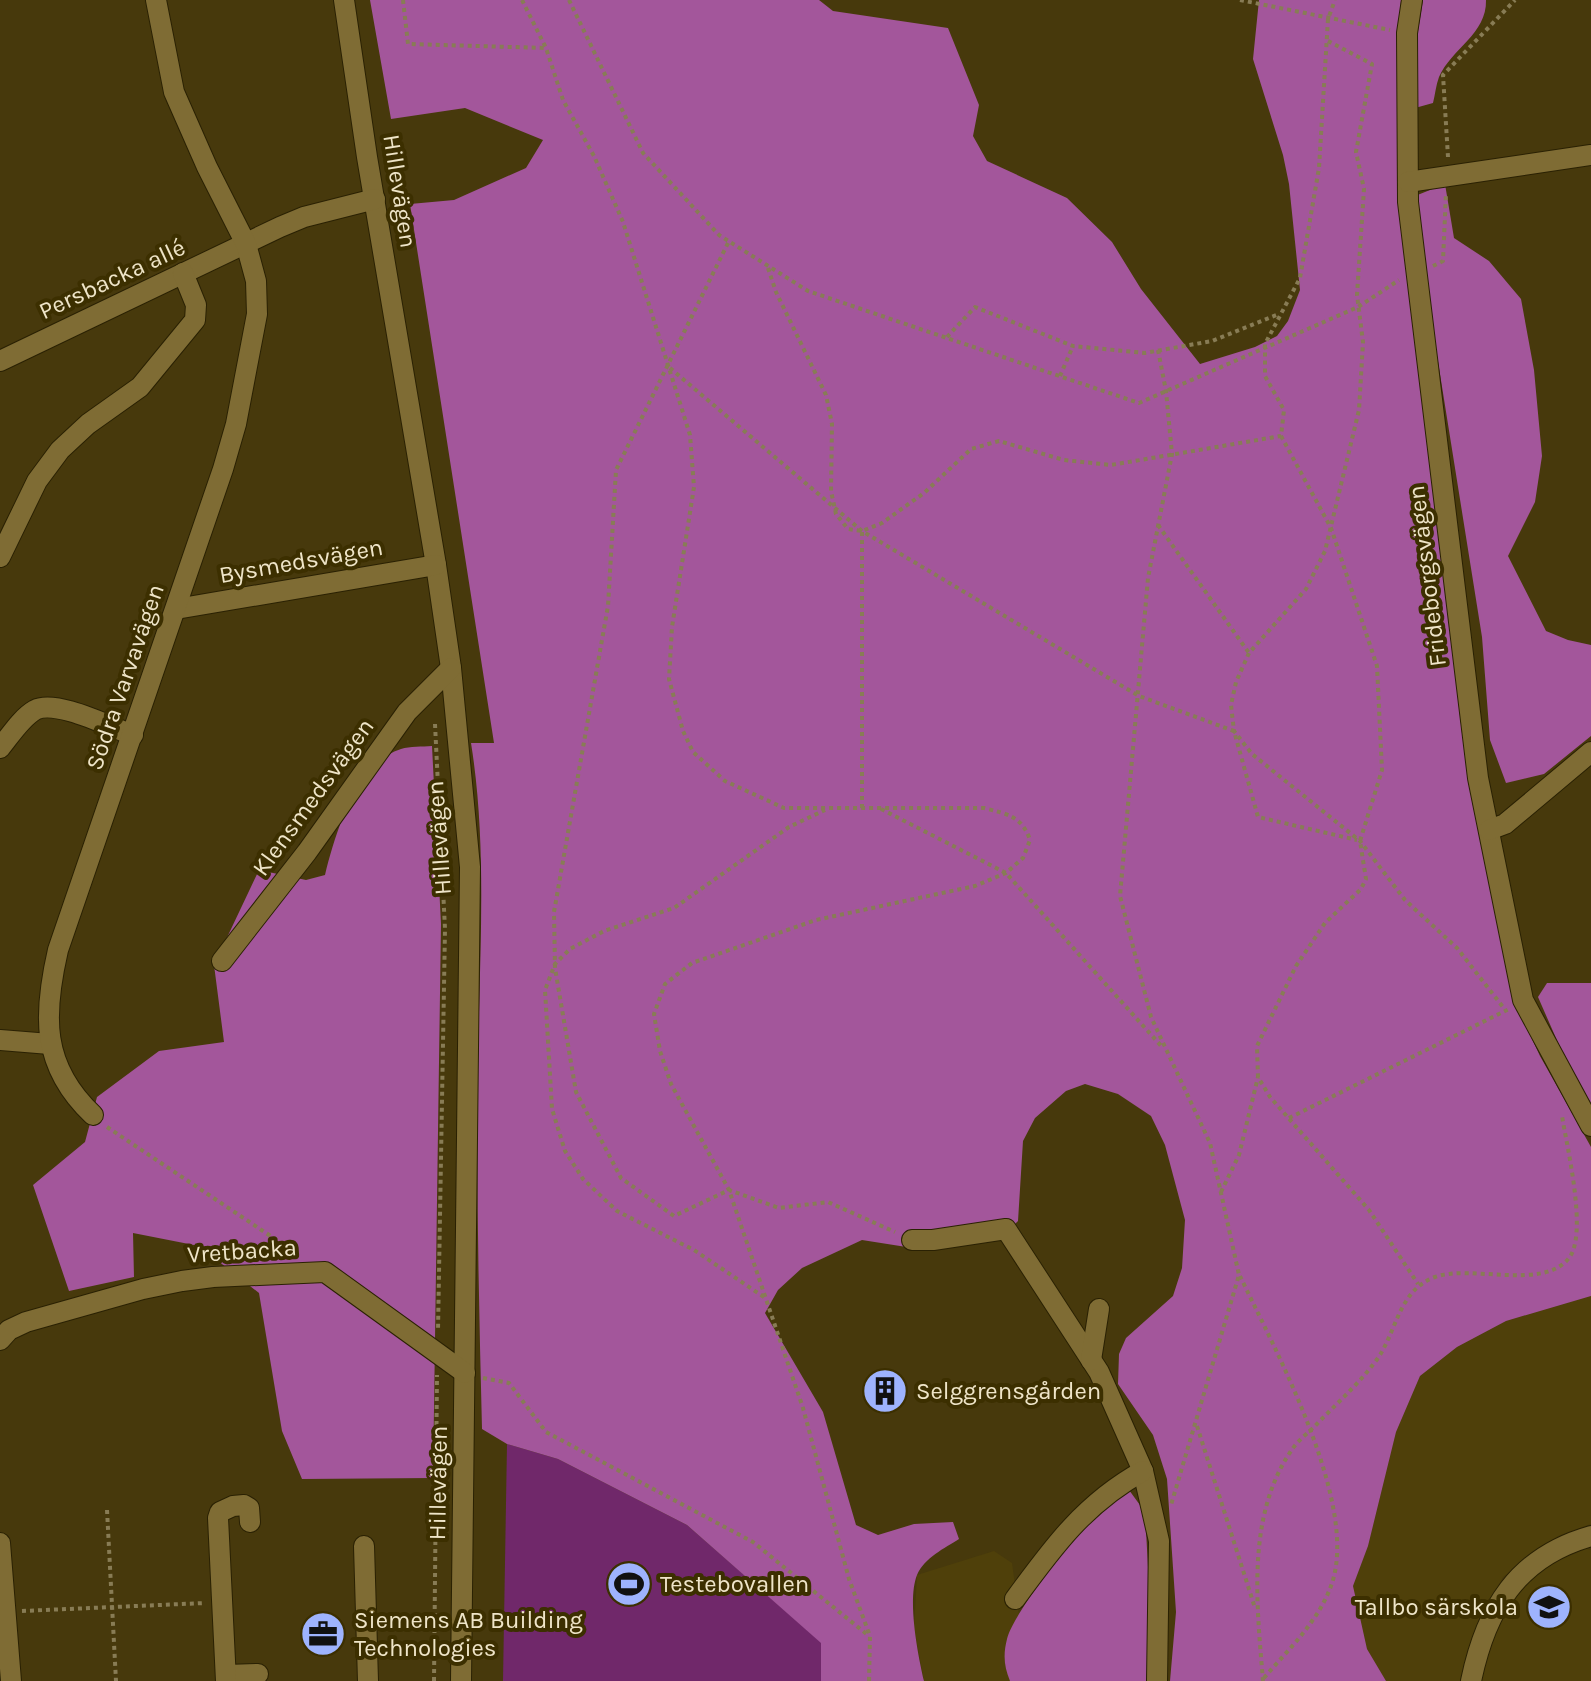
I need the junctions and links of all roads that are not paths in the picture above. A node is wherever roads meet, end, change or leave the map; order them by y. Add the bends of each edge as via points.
1 (156, 0) edge
2 (344, 0) edge
3 (1412, 0) edge
4 (1591, 155) edge
5 (1408, 182) junction
6 (375, 199) junction
7 (246, 244) junction
8 (183, 273) junction
9 (0, 361) edge
10 (0, 557) edge
11 (436, 565) junction
12 (176, 609) junction
13 (451, 668) junction
14 (133, 735) junction
15 (0, 748) edge
16 (1591, 752) edge
17 (1489, 830) junction
18 (222, 961) dead end
19 (0, 1040) edge
20 (50, 1044) junction
21 (93, 1115) road end
22 (1591, 1126) edge
23 (912, 1240) road end
24 (1099, 1309) dead end
25 (0, 1340) edge
26 (1091, 1360) junction
27 (465, 1373) junction
28 (1143, 1471) junction
29 (250, 1522) dead end
30 (1591, 1536) edge
31 (0, 1543) edge
32 (364, 1546) dead end
33 (1015, 1599) dead end
34 (258, 1674) dead end
35 (226, 1678) edge
36 (11, 1681) edge
37 (368, 1681) edge
38 (461, 1681) edge
39 (1157, 1681) edge
40 (1471, 1681) edge

1 - 7 street, Södra Varvavägen via 174,92
2 - 6 street, Hillevägen
3 - 5 street, Frideborgsvägen via 1407,33
4 - 5 street
5 - 17 street, Frideborgsvägen via 1476,763
6 - 7 street via 304,217
6 - 11 street, Hillevägen
7 - 8 street, Persbacka allé
7 - 12 street, Södra Varvavägen via 258,297 236,424
8 - 9 street, Persbacka allé
8 - 10 street via 196,305 195,320 140,387 60,450 37,481
11 - 12 street, Bysmedsvägen
11 - 13 street, Hillevägen
12 - 14 street, Södra Varvavägen
13 - 18 street, Klensmedsvägen via 407,712
13 - 27 street, Hillevägen via 470,867
14 - 15 street via 48,706 25,717
14 - 20 street, Södra Varvavägen via 58,950 48,1002
16 - 17 street via 1505,824
17 - 22 street, Frideborgsvägen via 1514,1005
19 - 20 street
20 - 21 street, Södra Varvavägen via 74,1094
23 - 26 street via 1006,1229
24 - 26 street
25 - 27 street, Vretbacka via 26,1322 143,1289 213,1277 325,1272
26 - 28 street
27 - 38 street, Hillevägen
28 - 33 street via 1112,1488 1067,1532
28 - 39 street via 1159,1541
29 - 35 street via 247,1506 233,1506 218,1518
30 - 40 street via 1566,1543 1522,1573 1501,1599 1479,1644
31 - 36 street
32 - 37 street
34 - 35 street

